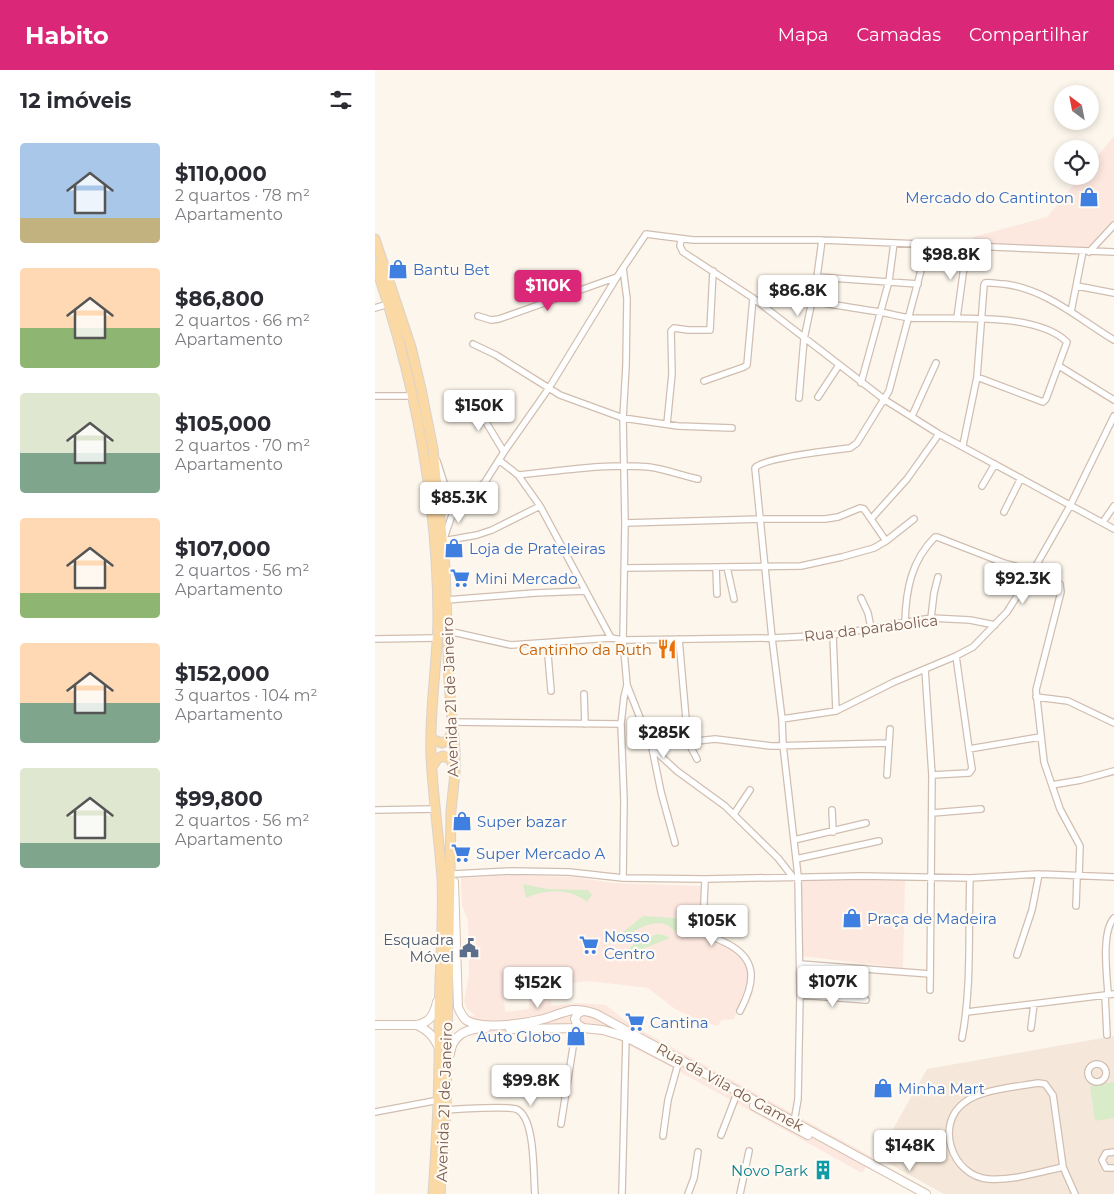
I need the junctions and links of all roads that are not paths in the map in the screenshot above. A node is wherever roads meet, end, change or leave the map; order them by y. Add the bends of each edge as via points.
1 (1114, 225) edge
2 (375, 239) edge
3 (681, 239) junction
4 (822, 240) junction
5 (894, 243) junction
6 (928, 244) junction
7 (967, 245) junction
8 (1086, 252) junction
9 (1114, 252) edge
10 (375, 264) edge
11 (623, 268) junction
12 (713, 271) junction
13 (817, 277) junction
14 (617, 278) junction
15 (889, 281) junction
16 (918, 284) junction
17 (1077, 286) junction
18 (1114, 293) edge
19 (753, 298) junction
20 (812, 301) junction
21 (388, 304) junction
22 (375, 308) edge
23 (881, 312) junction
24 (1071, 312) junction
25 (478, 316) dead end
26 (909, 318) junction
27 (957, 318) junction
28 (982, 319) junction
29 (804, 339) junction
30 (1114, 340) edge
31 (473, 344) dead end
32 (936, 363) dead end
33 (839, 365) junction
34 (1059, 366) junction
35 (977, 377) junction
36 (705, 381) dead end
37 (861, 383) junction
38 (549, 388) junction
39 (375, 396) edge
40 (414, 396) junction
41 (818, 397) dead end
42 (799, 398) dead end
43 (475, 400) dead end
44 (885, 400) junction
45 (1114, 400) edge
46 (912, 416) junction
47 (1114, 416) edge
48 (623, 418) junction
49 (667, 424) junction
50 (731, 428) dead end
51 (939, 434) junction
52 (963, 445) junction
53 (433, 449) junction
54 (504, 452) junction
55 (499, 460) junction
56 (995, 464) junction
57 (624, 466) junction
58 (518, 475) junction
59 (1021, 478) junction
60 (698, 479) dead end
61 (982, 486) dead end
62 (467, 500) junction
63 (540, 506) junction
64 (1070, 506) junction
65 (1114, 506) edge
66 (1004, 512) dead end
67 (871, 518) junction
68 (761, 519) junction
69 (914, 519) dead end
70 (1103, 522) junction
71 (625, 523) junction
72 (1114, 529) edge
73 (443, 541) junction
74 (886, 541) junction
75 (765, 566) junction
76 (727, 567) junction
77 (625, 568) junction
78 (716, 568) junction
79 (1033, 571) junction
80 (938, 577) dead end
81 (585, 591) junction
82 (717, 594) dead end
83 (861, 598) dead end
84 (733, 599) dead end
85 (446, 600) junction
86 (931, 618) junction
87 (905, 622) junction
88 (995, 625) junction
89 (871, 628) junction
90 (448, 631) junction
91 (833, 635) junction
92 (437, 638) junction
93 (611, 638) junction
94 (772, 638) junction
95 (375, 639) edge
96 (679, 639) junction
97 (623, 640) junction
98 (547, 643) junction
99 (955, 656) junction
100 (925, 669) junction
101 (627, 685) junction
102 (551, 692) dead end
103 (584, 694) dead end
104 (1036, 697) junction
105 (836, 711) junction
106 (782, 719) junction
107 (1114, 723) edge
108 (585, 724) junction
109 (621, 724) junction
110 (453, 726) junction
111 (890, 729) dead end
112 (1040, 737) junction
113 (431, 739) junction
114 (688, 742) junction
115 (889, 743) junction
116 (783, 745) junction
117 (651, 748) junction
118 (969, 749) junction
119 (697, 759) dead end
120 (455, 768) junction
121 (432, 769) junction
122 (1114, 771) edge
123 (887, 775) dead end
124 (932, 775) junction
125 (1051, 785) junction
126 (750, 790) dead end
127 (436, 809) junction
128 (981, 809) dead end
129 (375, 810) edge
130 (832, 810) dead end
131 (932, 813) junction
132 (734, 814) junction
133 (866, 822) dead end
134 (833, 832) junction
135 (794, 840) junction
136 (879, 841) dead end
137 (675, 843) dead end
138 (451, 850) junction
139 (796, 859) junction
140 (453, 874) junction
141 (1039, 874) junction
142 (795, 876) junction
143 (1078, 876) junction
144 (932, 877) junction
145 (1114, 877) edge
146 (623, 878) junction
147 (970, 878) junction
148 (705, 879) junction
149 (1076, 906) dead end
150 (1114, 918) edge
151 (1017, 955) dead end
152 (800, 964) junction
153 (930, 974) junction
154 (442, 975) junction
155 (930, 990) dead end
156 (1109, 994) edge
157 (800, 995) junction
158 (866, 1000) dead end
159 (1034, 1004) junction
160 (583, 1010) junction
161 (739, 1011) dead end
162 (967, 1012) junction
163 (375, 1025) edge
164 (417, 1025) junction
165 (579, 1028) junction
166 (1031, 1028) dead end
167 (1107, 1035) dead end
168 (625, 1037) junction
169 (963, 1038) dead end
170 (440, 1051) junction
171 (678, 1064) junction
172 (1114, 1070) edge
173 (1105, 1071) dead end
174 (446, 1081) junction
175 (736, 1096) junction
176 (439, 1100) junction
177 (446, 1110) junction
178 (375, 1112) edge
179 (794, 1122) junction
180 (561, 1124) dead end
181 (721, 1135) dead end
182 (663, 1136) dead end
183 (749, 1150) dead end
184 (698, 1152) dead end
185 (1114, 1152) edge
186 (1063, 1167) junction
187 (1114, 1168) edge
188 (433, 1194) edge
189 (440, 1194) edge
190 (535, 1194) edge
191 (622, 1194) edge
192 (688, 1194) edge
193 (740, 1194) edge
194 (916, 1194) edge
195 (926, 1194) edge
196 (1075, 1194) edge

1 - 8 street
2 - 53 main road, Avenida 21 de Janeiro via 409,339
3 - 4 street
3 - 11 street via 647,234
3 - 12 street via 683,252
4 - 5 street
4 - 13 street
5 - 6 street
5 - 15 street
6 - 7 street
6 - 16 street
7 - 8 street
7 - 27 street
8 - 9 street
8 - 17 street
10 - 21 main road, Avenida 21 de Janeiro
11 - 14 street
11 - 48 street via 627,299
12 - 19 street
12 - 49 street via 710,330 674,328 671,331 672,374
13 - 15 street
13 - 20 street
14 - 25 street via 499,319
14 - 38 street
15 - 16 street
15 - 23 street
16 - 26 street
17 - 18 street
17 - 24 street
19 - 29 street
19 - 36 street via 747,365
20 - 23 street
20 - 29 street
21 - 22 street
21 - 40 main road, Avenida 21 de Janeiro
23 - 26 street
23 - 37 street
24 - 28 street via 1022,287 987,282 984,285
24 - 30 street
26 - 27 street
26 - 44 street
27 - 28 street
28 - 34 street via 1029,325 1066,340 1068,344
28 - 35 street
29 - 33 street
29 - 42 street
31 - 38 street
32 - 46 street
33 - 37 street
33 - 41 street
34 - 35 street via 1043,402
34 - 45 street
35 - 52 street
37 - 44 street
38 - 48 street
38 - 54 street
39 - 40 street
40 - 92 main road, Avenida 21 de Janeiro via 434,542
43 - 54 street
44 - 46 street
44 - 68 street via 857,443 850,448 757,465
46 - 51 street
47 - 64 street
48 - 49 street
48 - 57 street
49 - 50 street
51 - 52 street
51 - 67 street via 907,479
52 - 56 street
53 - 62 street via 447,492 456,500
53 - 73 main road, Avenida 21 de Janeiro
54 - 55 street
55 - 58 street
55 - 62 street via 485,482
56 - 59 street
56 - 61 street
57 - 58 street
57 - 60 street via 654,468
57 - 71 street
58 - 63 street
59 - 64 street
59 - 66 street
62 - 73 street via 452,515
63 - 73 street via 492,530
63 - 81 street
64 - 70 street
64 - 79 street
65 - 70 street
67 - 68 street via 860,508 825,519
67 - 74 street
68 - 71 street
68 - 75 street
69 - 74 street
70 - 72 street
71 - 77 street
73 - 85 main road, Avenida 21 de Janeiro
74 - 75 street via 861,552 801,566
75 - 76 street
75 - 94 street
76 - 78 street
76 - 84 street
77 - 78 street
77 - 97 street
78 - 82 street
79 - 87 street via 935,537 910,576
79 - 88 street
79 - 104 street via 1061,587 1037,681
80 - 86 street
81 - 85 street
81 - 93 street
83 - 89 street
85 - 90 main road, Avenida 21 de Janeiro
86 - 87 street, Rua da parabolica
86 - 88 street, Rua da parabolica
87 - 89 street, Rua da parabolica
88 - 99 street via 973,646
89 - 91 street, Rua da parabolica
90 - 98 street, Rua da parabolica via 511,645
90 - 110 main road, Avenida 21 de Janeiro
91 - 94 street, Rua da parabolica
91 - 105 street
92 - 95 street
92 - 113 main road, Avenida 21 de Janeiro
93 - 97 street, Rua da parabolica
93 - 98 street, Rua da parabolica
94 - 96 street, Rua da parabolica
94 - 106 street
96 - 97 street, Rua da parabolica
96 - 114 street
97 - 101 street
98 - 102 street
99 - 100 street
99 - 118 street
100 - 105 street
100 - 124 street
101 - 109 street
101 - 117 street
103 - 108 street
104 - 107 street via 1068,701
104 - 112 street
105 - 106 street
106 - 116 street
108 - 109 street
108 - 110 street
109 - 146 street
110 - 113 main road via 451,738 445,742
110 - 120 main road, Avenida 21 de Janeiro
111 - 115 street
112 - 118 street
112 - 125 street
113 - 121 main road, Avenida 21 de Janeiro
114 - 116 street via 715,739
114 - 119 street
115 - 116 street
115 - 123 street
116 - 135 street
117 - 132 street
117 - 137 street
118 - 124 street via 972,769 969,773
120 - 121 main road via 450,759 443,756 434,762
120 - 138 main road, Avenida 21 de Janeiro
121 - 127 main road, Avenida 21 de Janeiro
122 - 125 street
124 - 131 street
125 - 143 street via 1080,846
126 - 132 street
127 - 129 street
127 - 154 main road, Avenida 21 de Janeiro via 442,880
128 - 131 street
130 - 134 street
131 - 144 street
132 - 142 street
133 - 134 street
134 - 135 street
135 - 139 street
136 - 139 street
138 - 140 main road
138 - 174 main road, Avenida 21 de Janeiro
139 - 142 street
140 - 146 street via 569,872
140 - 160 main road via 457,993 463,1018 479,1024 528,1022
141 - 143 street
141 - 147 street
141 - 151 street via 1032,910
142 - 144 street
142 - 148 street
142 - 152 street
143 - 145 street
143 - 149 street
144 - 147 street
144 - 153 street
146 - 148 street
147 - 162 street
148 - 161 street via 706,930 737,948 752,971 746,998
150 - 156 street via 1107,934
152 - 153 street
152 - 157 street
153 - 155 street
154 - 164 main road via 432,1017
154 - 170 main road, Avenida 21 de Janeiro
156 - 159 street
156 - 167 street
157 - 158 street
157 - 179 street via 798,1099
159 - 162 street
159 - 166 street
160 - 165 main road via 575,1019
160 - 179 main road, Rua da Vila do Gamek via 607,1019
162 - 169 street
163 - 164 main road
164 - 170 main road via 429,1032
165 - 168 main road, Rua da Vila do Gamek via 603,1030
165 - 174 main road, Rua da Vila do Gamek via 466,1031 454,1040 450,1049
165 - 180 street
168 - 171 main road, Rua da Vila do Gamek
168 - 191 street
170 - 176 main road, Avenida 21 de Janeiro
171 - 175 main road, Rua da Vila do Gamek
171 - 182 street
172 - 173 street
174 - 177 main road, Avenida 21 de Janeiro
175 - 181 street
175 - 194 main road, Rua da Vila do Gamek
176 - 178 street
176 - 188 main road, Avenida 21 de Janeiro
177 - 189 main road, Avenida 21 de Janeiro
177 - 190 street via 514,1108 524,1115 530,1133
179 - 195 main road, Rua da Vila do Gamek
183 - 193 street
184 - 192 street
185 - 187 street via 1106,1153 1102,1160 1106,1168
186 - 186 street via 1053,1095 1045,1084 974,1096 955,1112 950,1124 951,1150 957,1162 977,1176 998,1179
186 - 196 street

